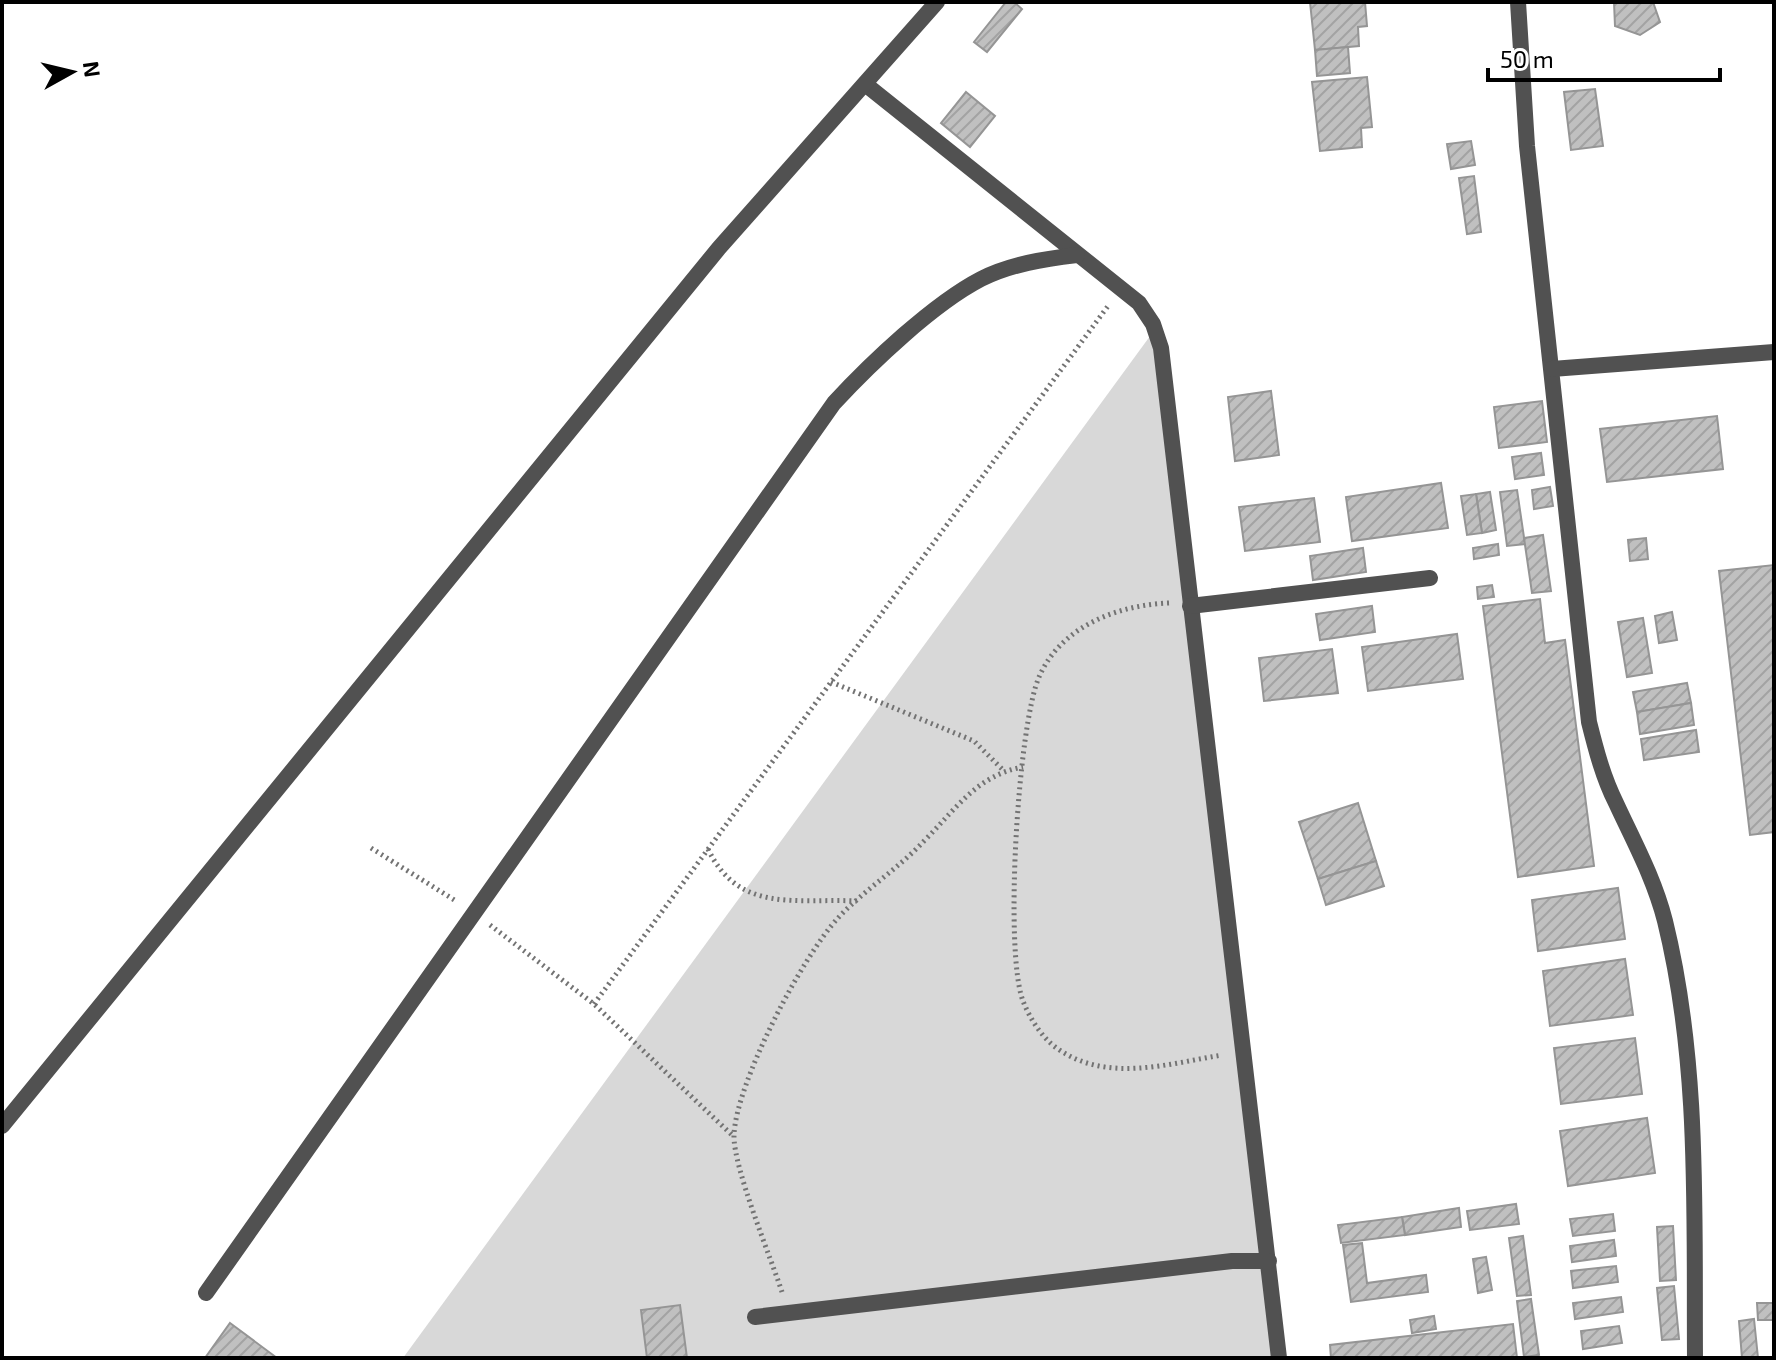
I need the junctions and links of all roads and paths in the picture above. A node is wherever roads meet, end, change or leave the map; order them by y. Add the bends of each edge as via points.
1 (937, 2) edge
2 (1518, 2) edge
3 (865, 84) junction
4 (1077, 255) junction
5 (1121, 289) junction
6 (1774, 352) edge
7 (1552, 369) junction
8 (1430, 578) dead end
9 (1190, 606) junction
10 (831, 682) junction
11 (1023, 767) junction
12 (1003, 770) junction
13 (371, 848) dead end
14 (708, 849) junction
15 (857, 901) junction
16 (476, 914) junction
17 (594, 1004) junction
18 (1242, 1051) junction
19 (2, 1126) edge
20 (734, 1136) junction
21 (1269, 1261) junction
22 (206, 1293) dead end
23 (789, 1313) junction
24 (755, 1317) dead end
25 (1279, 1358) edge
26 (1695, 1358) edge

1 - 3 street
2 - 7 street via 1521,90
3 - 4 street
3 - 19 street via 719,248
4 - 5 street
4 - 16 street via 1012,266 981,279 952,297 834,403
5 - 9 street via 1139,303 1161,348
5 - 10 path
6 - 7 street
7 - 26 street via 1589,722 1600,764 1665,922 1687,1059 1694,1162
8 - 9 street
9 - 11 path via 1119,609 1072,635 1039,677
9 - 18 street
10 - 12 path via 974,741
10 - 14 path
11 - 12 path
11 - 18 path via 1014,881 1017,969 1022,999 1035,1026 1056,1048 1082,1063 1111,1069
12 - 15 path via 970,792 916,850
13 - 16 path
14 - 15 path via 716,866 741,890 776,899
14 - 17 path
15 - 20 path via 802,965 755,1064
16 - 17 path
16 - 22 street
17 - 20 path
18 - 21 street
20 - 23 path
21 - 23 street
21 - 25 street
23 - 24 street

